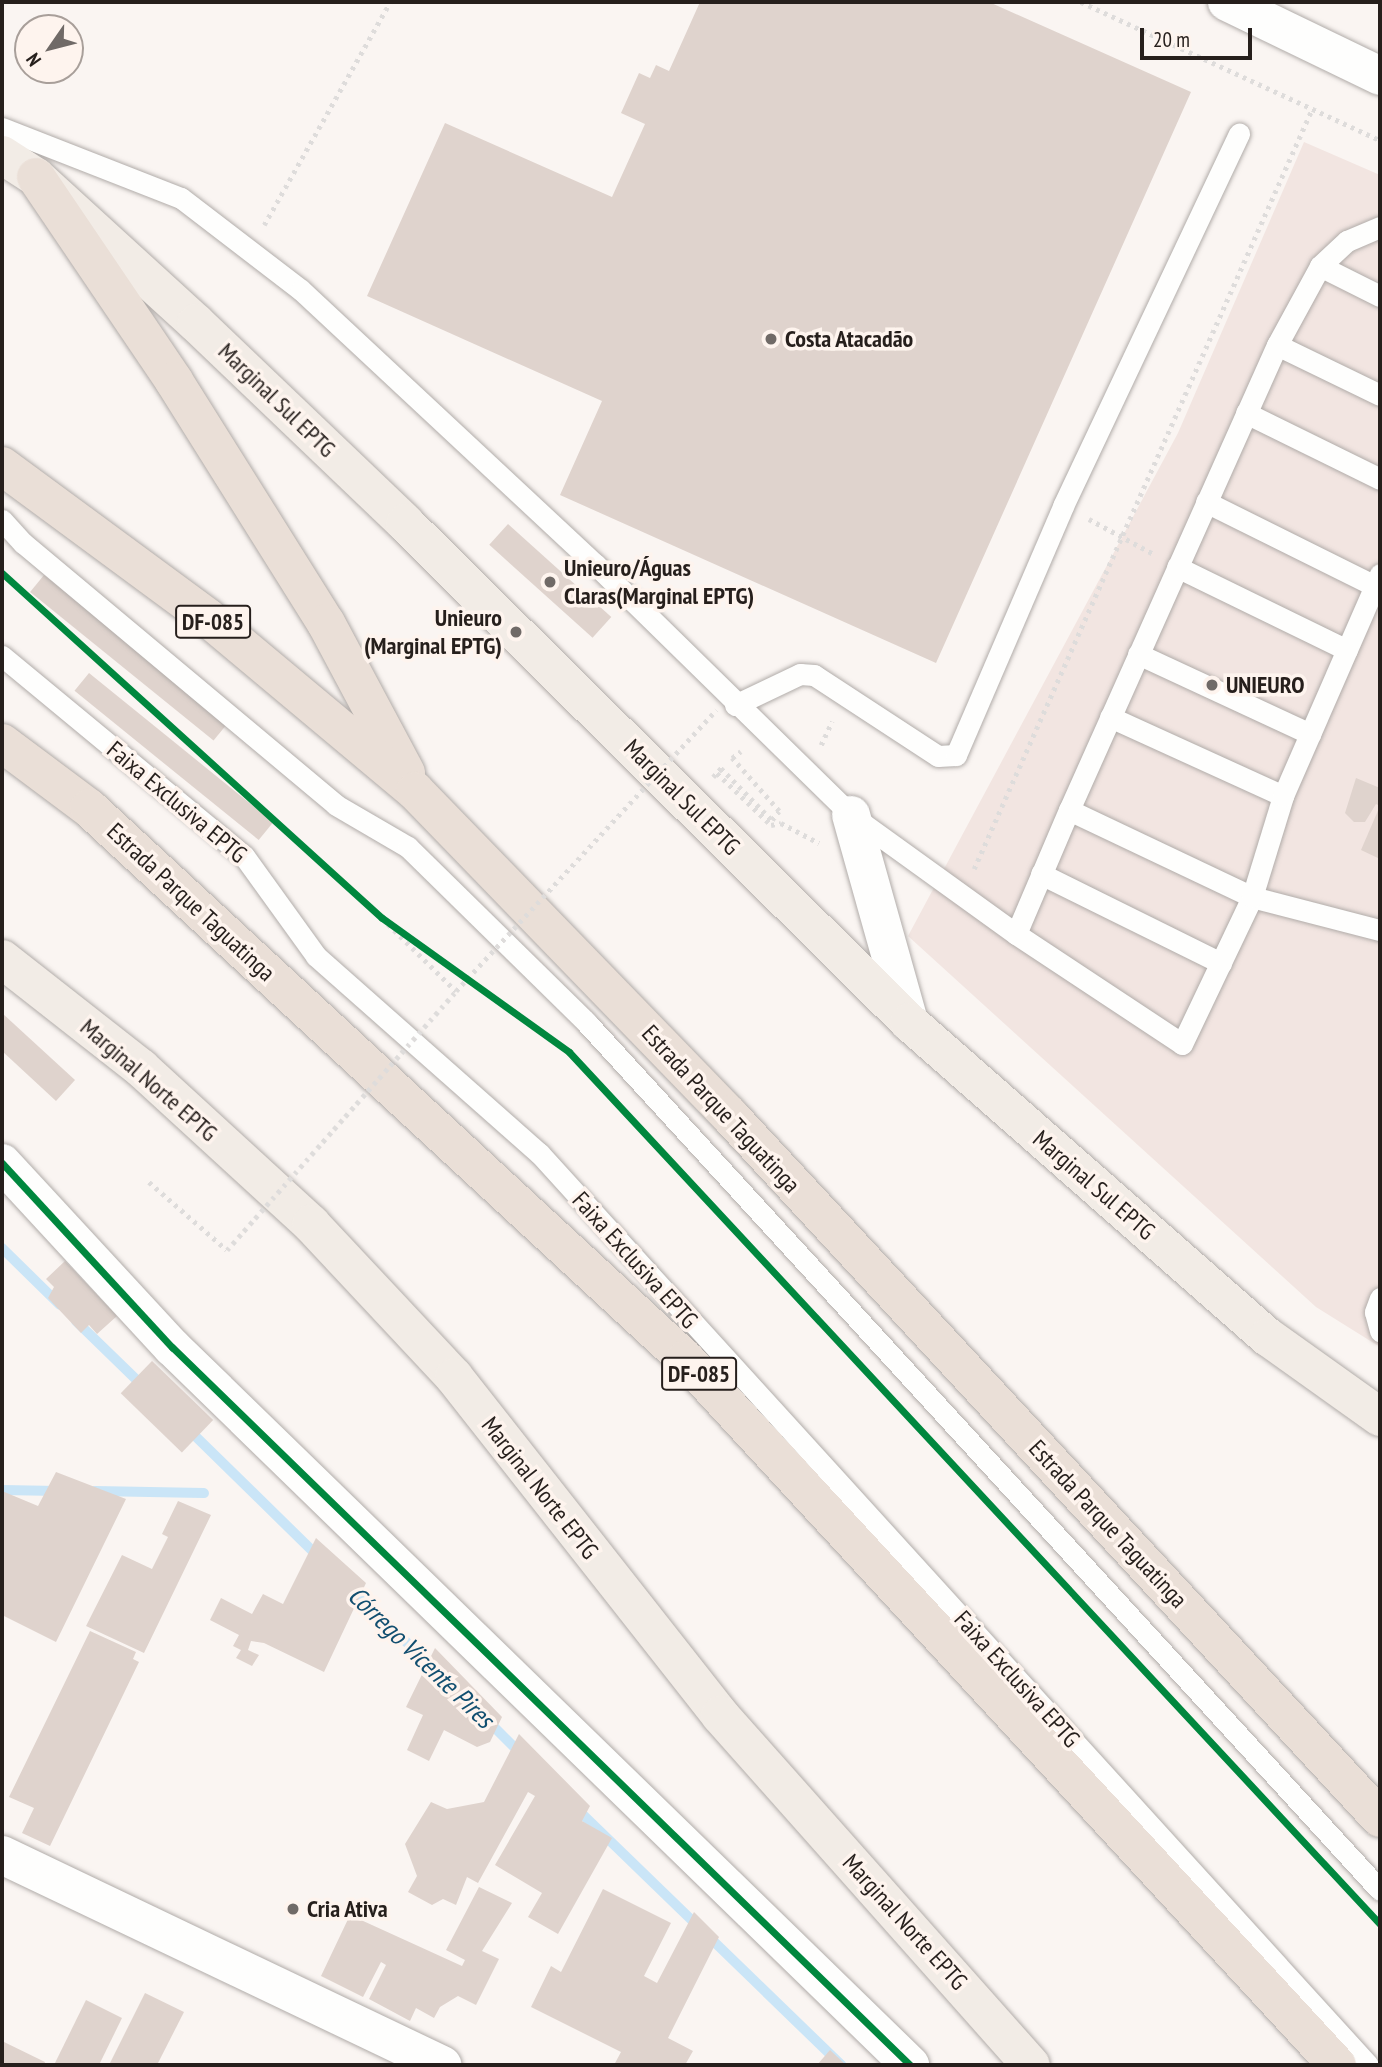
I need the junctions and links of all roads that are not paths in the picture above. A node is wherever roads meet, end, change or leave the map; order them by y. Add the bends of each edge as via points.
1 (1227, 2) edge
2 (1380, 76) edge
3 (2, 128) edge
4 (1239, 134) dead end
5 (2, 155) edge
6 (36, 177) junction
7 (1380, 227) edge
8 (1320, 266) junction
9 (1380, 296) edge
10 (1277, 345) junction
11 (1380, 395) edge
12 (1246, 413) junction
13 (2, 466) edge
14 (1380, 479) edge
15 (1206, 502) junction
16 (2, 520) edge
17 (1177, 567) junction
18 (1378, 580) edge
19 (1347, 650) junction
20 (1138, 654) junction
21 (2, 656) edge
22 (726, 711) junction
23 (1110, 717) junction
24 (1310, 734) junction
25 (2, 743) edge
26 (415, 791) junction
27 (1283, 796) junction
28 (1069, 810) junction
29 (851, 815) junction
30 (1041, 874) junction
31 (1252, 897) junction
32 (1380, 930) edge
33 (1016, 934) junction
34 (2, 958) edge
35 (1221, 963) junction
36 (909, 1022) junction
37 (2, 1163) edge
38 (1380, 1298) edge
39 (1380, 1331) edge
40 (1380, 1417) edge
41 (1380, 1818) edge
42 (2, 1855) edge
43 (1380, 1890) edge
44 (442, 2065) edge
45 (910, 2065) edge
46 (1031, 2065) edge
47 (1337, 2065) edge
48 (1368, 2065) edge

1 - 2 street
3 - 22 lane via 181,198 342,324 641,608
4 - 22 lane via 1063,506 956,755 938,756 814,675 800,674
5 - 6 main road, Marginal Sul EPTG
6 - 26 highway via 174,380 326,623
6 - 36 main road, Marginal Sul EPTG via 405,523
7 - 8 lane via 1348,241
8 - 9 lane
8 - 10 lane
10 - 11 lane
10 - 12 lane
12 - 14 lane
12 - 15 lane
13 - 26 highway, Estrada Parque Taguatinga / DF-085 via 208,618
15 - 17 lane
15 - 18 lane
16 - 43 lane via 23,543 336,805 408,847 586,1022
17 - 19 lane
17 - 20 lane
18 - 19 lane
19 - 24 lane
20 - 23 lane
20 - 24 lane
21 - 48 lane, Faixa Exclusiva EPTG via 244,856 316,956 539,1153
22 - 29 lane
23 - 27 lane
23 - 28 lane
24 - 27 lane
25 - 47 highway, Estrada Parque Taguatinga / DF-085 via 89,808 685,1359
26 - 41 highway, Estrada Parque Taguatinga / DF-085 via 729,1115
27 - 31 lane
28 - 30 lane
28 - 31 lane
29 - 33 lane
29 - 36 street
30 - 33 lane
30 - 35 lane
31 - 32 lane
31 - 35 lane
33 - 35 lane via 1182,1044
34 - 46 main road, Marginal Norte EPTG via 142,1068 311,1224 454,1377 720,1715
36 - 40 main road, Marginal Sul EPTG via 1268,1337
37 - 45 street via 172,1347
38 - 39 lane via 1375,1312
42 - 44 street

